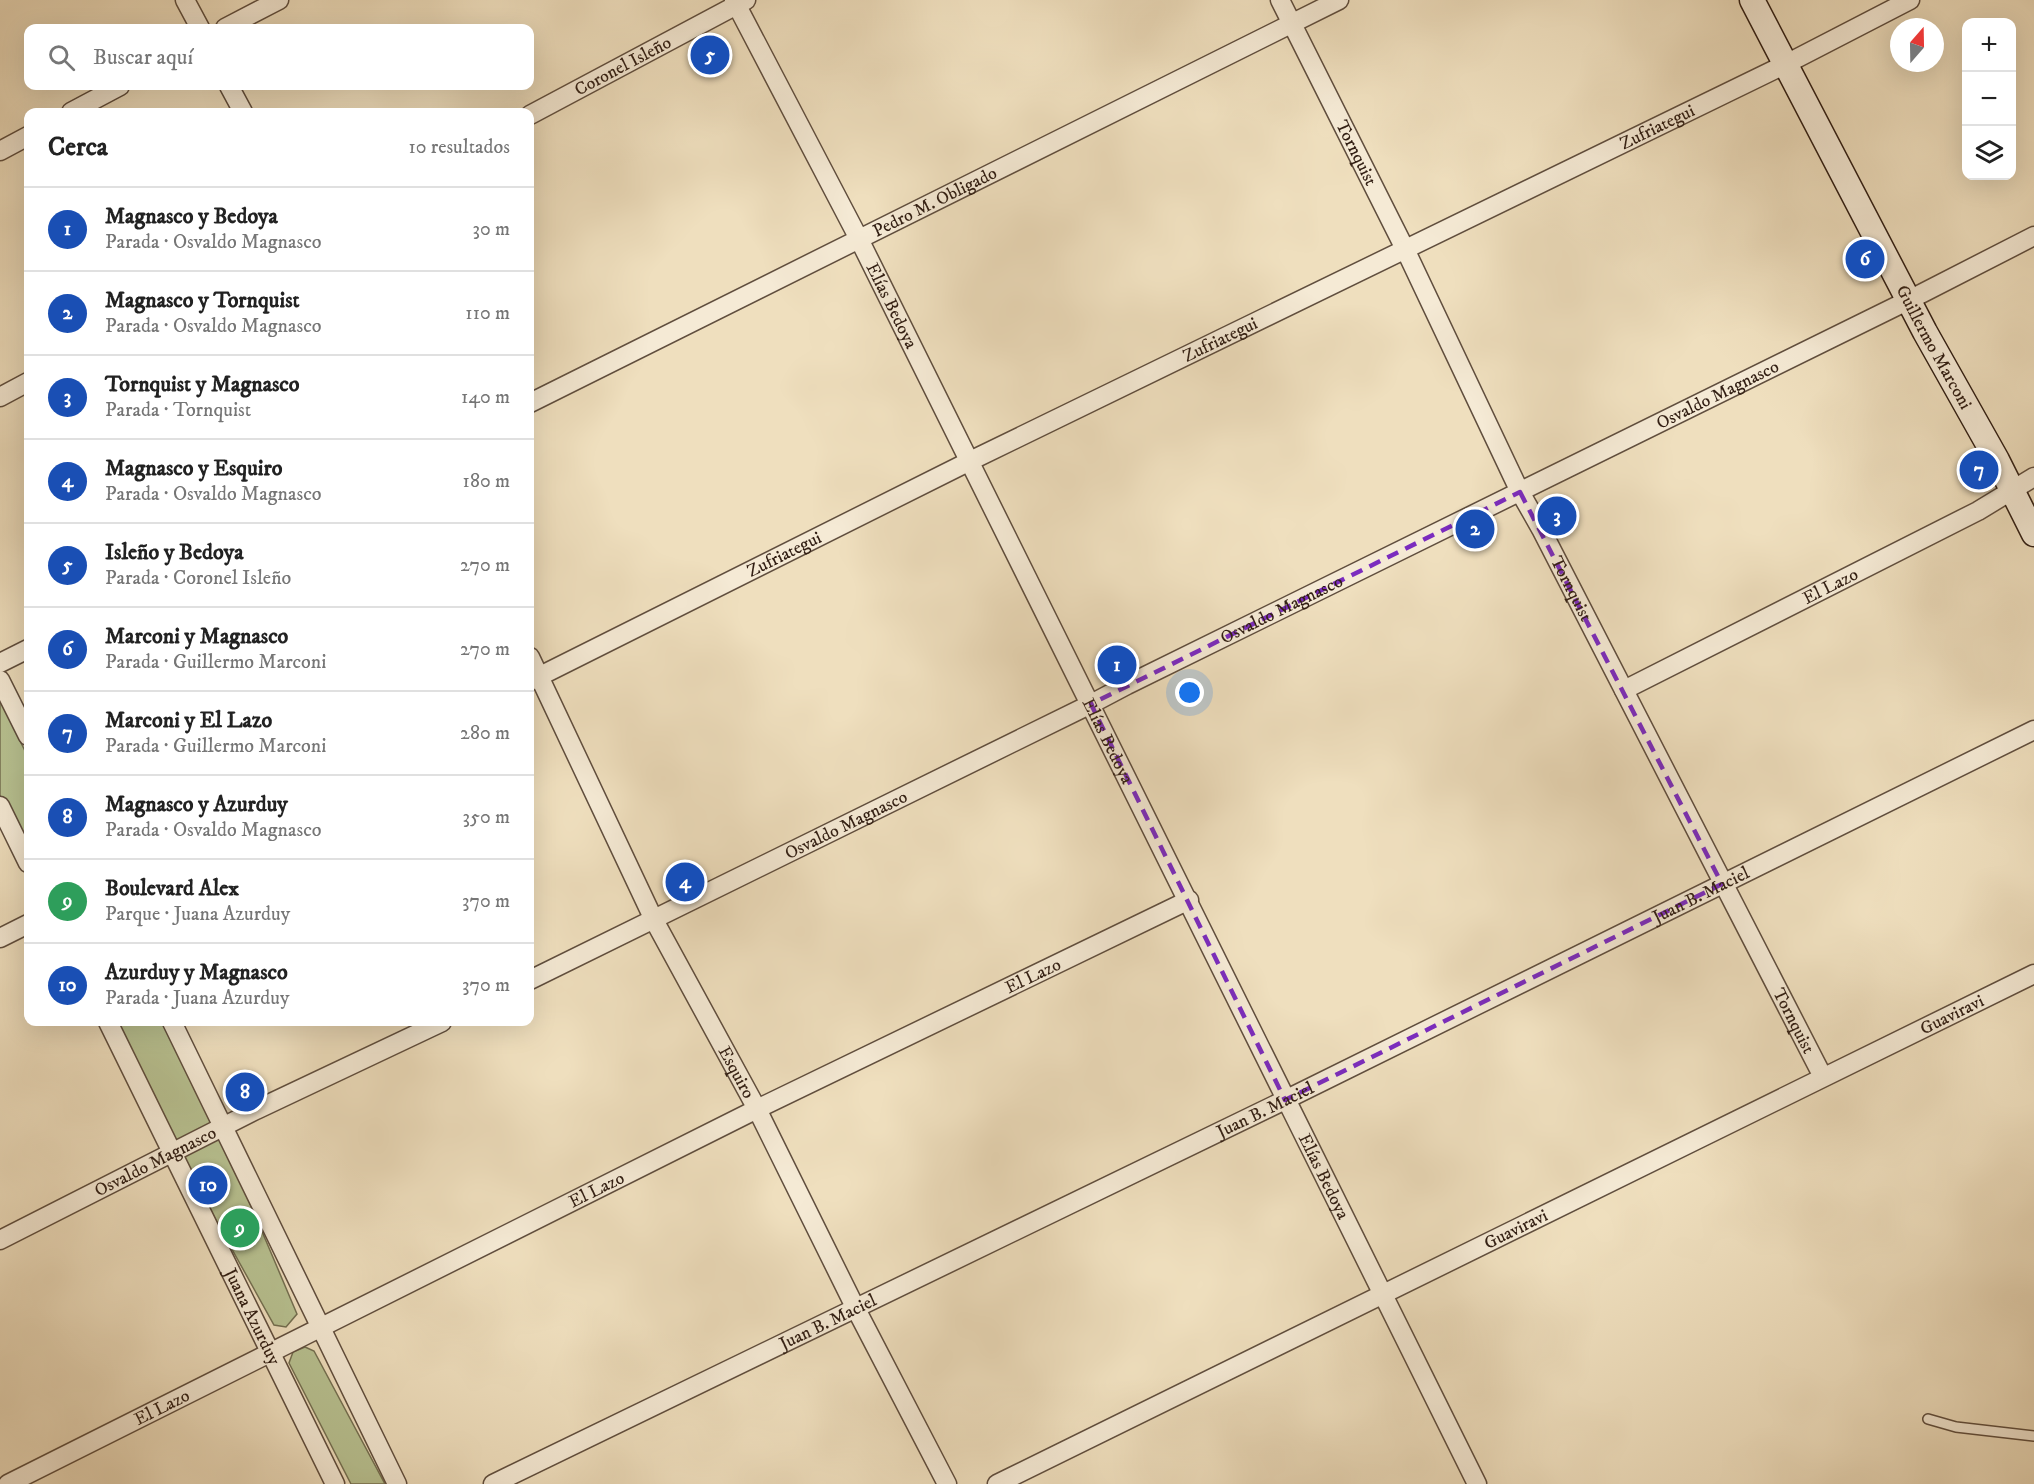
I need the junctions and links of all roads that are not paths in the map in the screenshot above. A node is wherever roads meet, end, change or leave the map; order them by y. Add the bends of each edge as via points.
1 (185, 0) edge
2 (279, 0) edge
3 (1280, 0) edge
4 (1340, 0) edge
5 (1752, 0) edge
6 (1910, 0) edge
7 (739, 2) edge
8 (198, 24) edge
9 (233, 24) edge
10 (1292, 24) junction
11 (1786, 64) junction
12 (112, 90) edge
13 (232, 90) edge
14 (79, 108) edge
15 (241, 108) edge
16 (534, 113) edge
17 (24, 138) edge
18 (0, 151) edge
19 (2034, 236) edge
20 (859, 238) junction
21 (1405, 249) junction
22 (1909, 300) junction
23 (24, 384) edge
24 (0, 397) edge
25 (534, 401) edge
26 (970, 461) junction
27 (2034, 477) edge
28 (2012, 489) junction
29 (1520, 492) junction
30 (2034, 534) edge
31 (24, 651) edge
32 (0, 663) edge
33 (534, 678) edge
34 (0, 680) edge
35 (1624, 690) junction
36 (1091, 704) junction
37 (24, 728) edge
38 (2034, 730) edge
39 (0, 806) edge
40 (24, 855) edge
41 (1722, 884) junction
42 (1189, 900) junction
43 (654, 920) junction
44 (24, 926) edge
45 (0, 938) edge
46 (2034, 974) edge
47 (534, 978) edge
48 (110, 1026) edge
49 (174, 1026) edge
50 (434, 1026) edge
51 (1823, 1077) junction
52 (1285, 1100) junction
53 (757, 1109) junction
54 (225, 1127) junction
55 (173, 1153) junction
56 (0, 1240) edge
57 (1384, 1294) junction
58 (856, 1309) junction
59 (321, 1327) junction
60 (270, 1354) junction
61 (1928, 1419) dead end
62 (2034, 1436) edge
63 (8, 1484) edge
64 (335, 1484) edge
65 (397, 1484) edge
66 (494, 1484) edge
67 (947, 1484) edge
68 (997, 1484) edge
69 (1477, 1484) edge

1 - 8 street
2 - 9 street
3 - 10 street, Tornquist
4 - 10 street, Pedro M. Obligado
5 - 11 street, Guillermo Marconi
6 - 11 street, Zufriategui
7 - 16 street, Coronel Isleño
7 - 20 street, Elías Bedoya
10 - 20 street, Pedro M. Obligado
10 - 21 street, Tornquist
11 - 21 street, Zufriategui
11 - 22 street, Guillermo Marconi
12 - 14 street
13 - 15 street
17 - 18 street
19 - 22 street, Osvaldo Magnasco
20 - 25 street, Pedro M. Obligado
20 - 26 street, Elías Bedoya
21 - 26 street, Zufriategui
21 - 29 street, Tornquist
22 - 28 street, Guillermo Marconi
22 - 29 street, Osvaldo Magnasco
23 - 24 street
26 - 33 street, Zufriategui
26 - 36 street, Elías Bedoya
27 - 28 street, El Lazo
28 - 30 street, Guillermo Marconi
28 - 35 street, El Lazo via 1978,511
29 - 35 street, Tornquist
29 - 36 street, Osvaldo Magnasco
31 - 32 street
33 - 43 street, Esquiro
34 - 37 street
35 - 41 street, Tornquist
36 - 42 street, Elías Bedoya
36 - 43 street, Osvaldo Magnasco
38 - 41 street, Juan B. Maciel
39 - 40 street
41 - 51 street, Tornquist
41 - 52 street, Juan B. Maciel
42 - 52 street, Elías Bedoya
42 - 53 street, El Lazo
43 - 47 street, Osvaldo Magnasco
43 - 53 street, Esquiro
44 - 45 street
46 - 51 street, Guaviravi
48 - 55 street, Juana Azurduy
49 - 54 street
50 - 54 street, Osvaldo Magnasco
51 - 57 street, Guaviravi
52 - 57 street, Elías Bedoya
52 - 58 street, Juan B. Maciel
53 - 58 street, Esquiro
53 - 59 street, El Lazo
54 - 55 street, Osvaldo Magnasco
54 - 59 street
55 - 56 street, Osvaldo Magnasco
55 - 60 street, Juana Azurduy
57 - 68 street, Guaviravi
57 - 69 street, Elías Bedoya
58 - 66 street, Juan B. Maciel
58 - 67 street, Esquiro
59 - 60 street, El Lazo
59 - 65 street
60 - 63 street, El Lazo
60 - 64 street, Juana Azurduy
61 - 62 lane via 1956,1427

